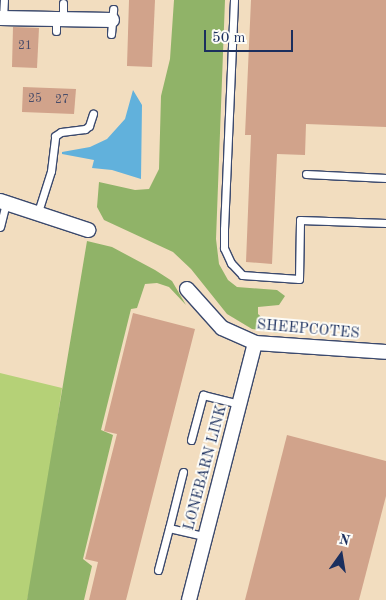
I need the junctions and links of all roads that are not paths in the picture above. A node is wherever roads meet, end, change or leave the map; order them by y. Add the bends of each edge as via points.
1 (4, 0) edge
2 (234, 0) edge
3 (63, 3) dead end
4 (1, 18) edge
5 (112, 21) dead end
6 (58, 23) junction
7 (93, 114) dead end
8 (306, 174) dead end
9 (386, 178) edge
10 (3, 201) edge
11 (38, 212) junction
12 (386, 223) edge
13 (0, 227) edge
14 (88, 230) dead end
15 (187, 290) dead end
16 (255, 344) junction
17 (386, 352) edge
18 (239, 404) junction
19 (191, 440) dead end
20 (183, 472) dead end
21 (168, 528) junction
22 (205, 536) junction
23 (158, 570) dead end
24 (189, 600) edge

1 - 4 lane
2 - 12 lane via 224,229 224,248 231,263 242,275 299,279 300,220
3 - 6 lane
4 - 6 street
5 - 6 street
7 - 11 lane via 90,126 85,129 60,132 55,136 49,176
8 - 9 lane
10 - 11 street
10 - 13 lane
11 - 14 street
15 - 16 street, SHEEPCOTES via 222,328
16 - 17 street, SHEEPCOTES
16 - 18 street, LONEBARN LINK
18 - 19 lane via 203,396
18 - 22 street, LONEBARN LINK
20 - 21 lane
21 - 22 lane
21 - 23 lane
22 - 24 street, LONEBARN LINK

